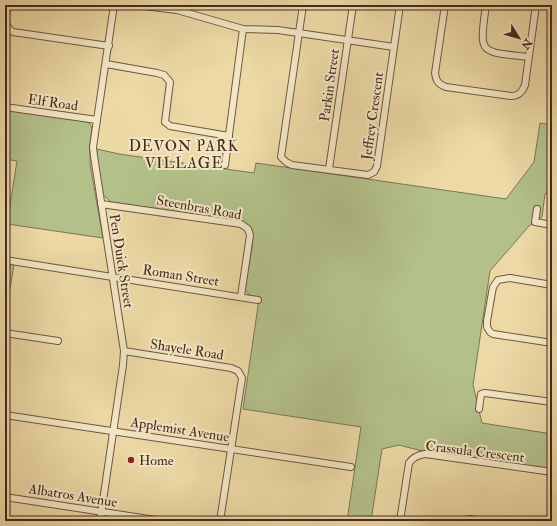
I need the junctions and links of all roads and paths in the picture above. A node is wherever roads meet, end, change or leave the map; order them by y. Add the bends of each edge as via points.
1 (8, 5) edge
2 (114, 5) edge
3 (135, 5) edge
4 (303, 5) edge
5 (353, 5) edge
6 (400, 5) edge
7 (445, 5) edge
8 (486, 5) edge
9 (536, 5) edge
10 (243, 29) junction
11 (299, 33) junction
12 (348, 40) junction
13 (108, 46) junction
14 (394, 47) junction
15 (528, 57) junction
16 (106, 64) junction
17 (5, 107) edge
18 (97, 120) junction
19 (229, 136) junction
20 (225, 165) dead end
21 (329, 169) junction
22 (101, 204) junction
23 (537, 209) dead end
24 (552, 225) edge
25 (5, 260) edge
26 (112, 276) junction
27 (552, 285) edge
28 (241, 296) junction
29 (258, 300) dead end
30 (6, 333) edge
31 (58, 341) dead end
32 (5, 342) edge
33 (552, 343) edge
34 (124, 351) junction
35 (552, 402) edge
36 (479, 409) dead end
37 (5, 415) edge
38 (113, 431) junction
39 (231, 449) junction
40 (351, 467) dead end
41 (552, 472) edge
42 (5, 497) edge
43 (101, 512) junction
44 (100, 521) edge
45 (162, 521) edge
46 (220, 521) edge
47 (400, 521) edge
48 (462, 521) edge
49 (486, 521) edge

1 - 13 street via 6,24 14,32
2 - 13 street, Pen Duick Street
3 - 10 street via 177,10
4 - 11 street, Jeffrey Crescent
5 - 12 street, Parkin Street
6 - 14 street, Jeffrey Crescent
7 - 15 street via 435,73 436,79 442,85 516,96 524,85
8 - 15 street via 482,38 486,50
9 - 15 street
10 - 11 street
10 - 19 street
11 - 12 street
11 - 21 street, Jeffrey Crescent via 280,154 292,165
12 - 14 street
12 - 21 street, Parkin Street
13 - 16 street, Pen Duick Street
14 - 21 street, Jeffrey Crescent via 376,169 368,175
16 - 18 street, Pen Duick Street
16 - 19 street via 164,75 170,82 165,122 170,126
17 - 18 street, Elf Road
18 - 22 street, Pen Duick Street via 94,156
19 - 20 street
22 - 26 street, Pen Duick Street
22 - 28 street, Steenbras Road via 241,224 246,227 250,235
23 - 24 street via 535,222
25 - 26 street, Roman Street
26 - 28 street, Roman Street
26 - 34 street, Pen Duick Street
27 - 33 street via 510,278 498,280 492,287 487,321 487,328 493,334
28 - 29 street, Roman Street
30 - 31 street
30 - 32 street
34 - 38 street, Pen Duick Street
34 - 39 street, Shayele Road via 238,371 242,378
35 - 36 street via 484,393 481,394
37 - 38 street, Applemist Avenue
38 - 39 street, Applemist Avenue
38 - 43 street, Pen Duick Street
39 - 40 street, Applemist Avenue
39 - 46 street, Shayele Road
41 - 47 street, Crassula Crescent via 421,455 409,464
42 - 43 street, Albatros Avenue
43 - 44 street, Pen Duick Street
43 - 45 street, Albatros Avenue
48 - 49 street via 470,518

